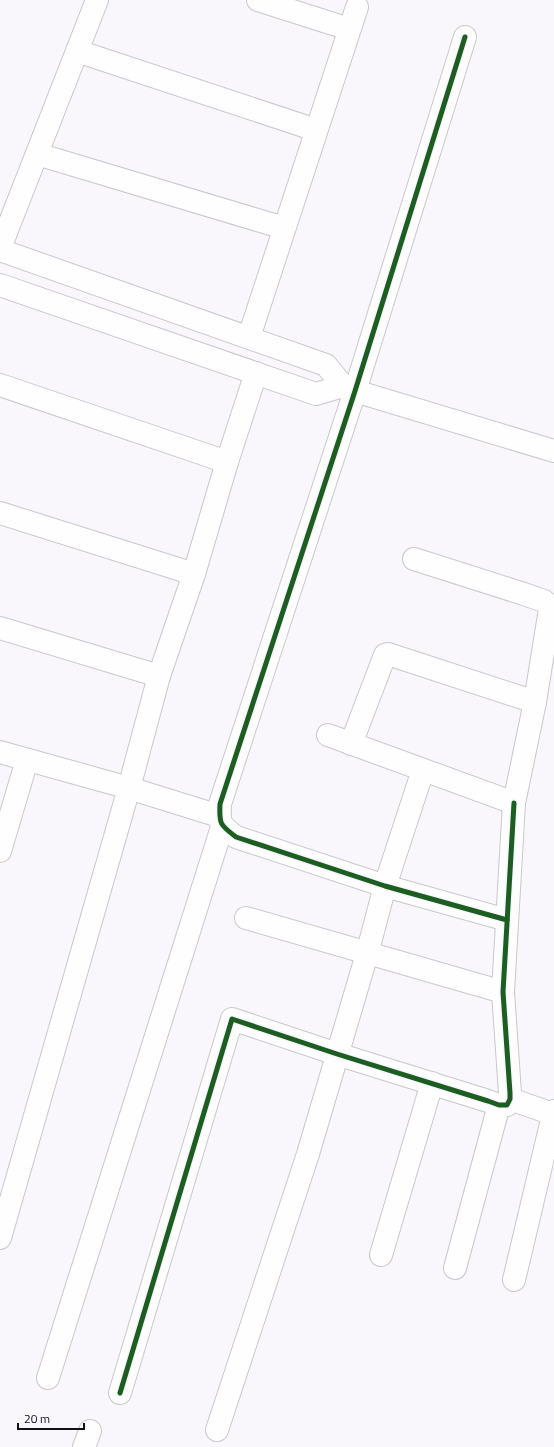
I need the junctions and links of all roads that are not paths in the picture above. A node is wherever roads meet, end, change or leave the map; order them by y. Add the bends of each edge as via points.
1 (97, 0) edge
2 (258, 0) edge
3 (357, 7) dead end
4 (349, 29) junction
5 (465, 37) dead end
6 (77, 51) junction
7 (316, 130) junction
8 (37, 154) junction
9 (284, 228) junction
10 (0, 249) edge
11 (0, 285) edge
12 (178, 313) junction
13 (249, 337) junction
14 (169, 343) junction
15 (256, 373) junction
16 (0, 385) edge
17 (349, 389) junction
18 (554, 451) edge
19 (227, 462) junction
20 (0, 513) edge
21 (414, 559) dead end
22 (194, 574) junction
23 (0, 628) edge
24 (159, 676) junction
25 (535, 702) junction
26 (328, 735) dead end
27 (351, 744) junction
28 (0, 752) edge
29 (26, 760) junction
30 (423, 770) junction
31 (129, 788) junction
32 (514, 803) junction
33 (221, 821) junction
34 (0, 851) edge
35 (385, 886) junction
36 (246, 918) dead end
37 (507, 920) junction
38 (367, 954) junction
39 (503, 992) junction
40 (337, 1054) junction
41 (432, 1083) junction
42 (505, 1102) junction
43 (553, 1112) edge
44 (0, 1238) edge
45 (380, 1255) dead end
46 (455, 1268) dead end
47 (514, 1280) dead end
48 (48, 1378) dead end
49 (120, 1392) dead end
50 (217, 1430) dead end

1 - 6 street
2 - 4 street
3 - 4 street
4 - 7 street
5 - 17 street
6 - 7 street
6 - 8 street
7 - 9 street
8 - 9 street
8 - 10 street
9 - 13 street
10 - 12 street
11 - 14 street
12 - 13 street
12 - 14 street
13 - 17 street via 326,365
14 - 15 street
15 - 17 street via 316,394
15 - 19 street
16 - 19 street
17 - 18 street
17 - 33 street via 220,804
19 - 22 street
20 - 22 street
21 - 25 street via 524,594 549,605
22 - 24 street
23 - 24 street
24 - 31 street
25 - 27 street via 388,654 385,655
25 - 32 street
26 - 27 street
27 - 30 street
28 - 29 street
29 - 31 street
29 - 34 street
30 - 32 street
30 - 35 street
31 - 33 street
31 - 44 street
32 - 37 street
33 - 35 street via 236,837
33 - 48 street
35 - 37 street
35 - 38 street
36 - 38 street
37 - 39 street
38 - 39 street
38 - 40 street
39 - 42 street
40 - 41 street
40 - 49 street via 232,1019
40 - 50 street via 308,1154
41 - 42 street
41 - 45 street
42 - 43 street
42 - 46 street
43 - 47 street

